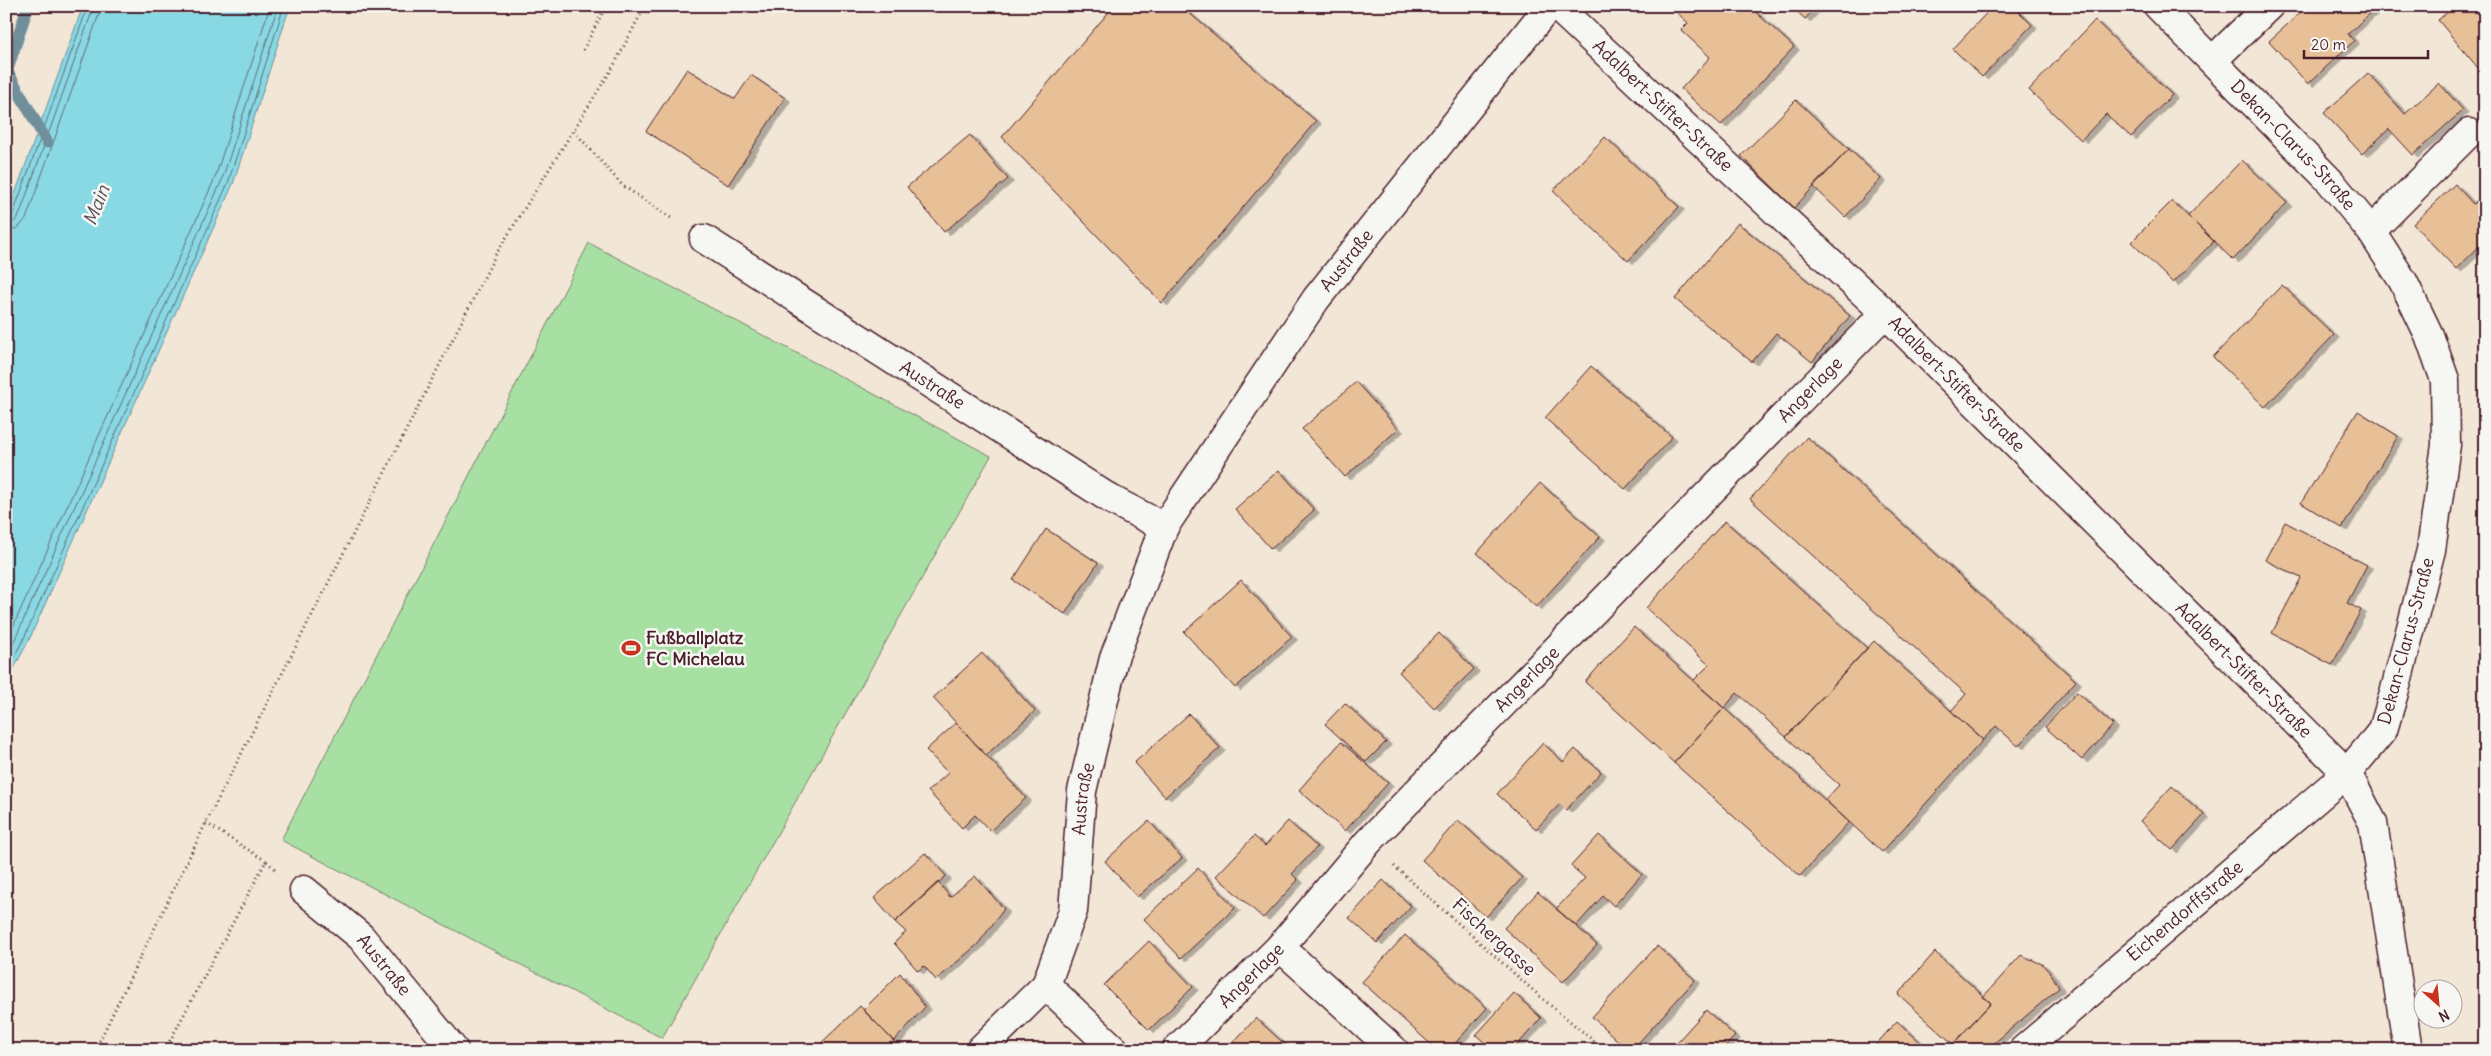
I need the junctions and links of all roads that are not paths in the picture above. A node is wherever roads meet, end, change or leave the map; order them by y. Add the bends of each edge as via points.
1 (1549, 6) edge
2 (1556, 6) edge
3 (2158, 6) edge
4 (2270, 6) edge
5 (2213, 60) junction
6 (2469, 133) dead end
7 (2371, 231) junction
8 (704, 239) road end
9 (1885, 313) junction
10 (1164, 527) junction
11 (2347, 773) junction
12 (304, 890) road end
13 (1280, 947) junction
14 (1046, 985) junction
15 (454, 1050) edge
16 (980, 1050) edge
17 (1114, 1050) edge
18 (1176, 1050) edge
19 (1394, 1050) edge
20 (2023, 1050) edge
21 (2408, 1050) edge

1 - 10 street, Austraße via 1316,299
2 - 9 street, Adalbert-Stifter-Straße
3 - 5 street, Dekan-Clarus-Straße
4 - 5 street
5 - 7 street, Dekan-Clarus-Straße via 2330,182
6 - 7 street
7 - 11 street, Dekan-Clarus-Straße via 2403,281 2445,380 2446,445 2431,550 2383,730
8 - 10 street, Austraße via 1112,500
9 - 11 street, Adalbert-Stifter-Straße
9 - 13 street, Angerlage via 1368,842
10 - 14 street, Austraße via 1114,658 1082,791 1073,911
11 - 20 street, Eichendorffstraße
11 - 21 street via 2373,823
12 - 15 street, Austraße via 361,937
13 - 18 street, Angerlage
13 - 19 street
14 - 16 street, Austraße
14 - 17 street

